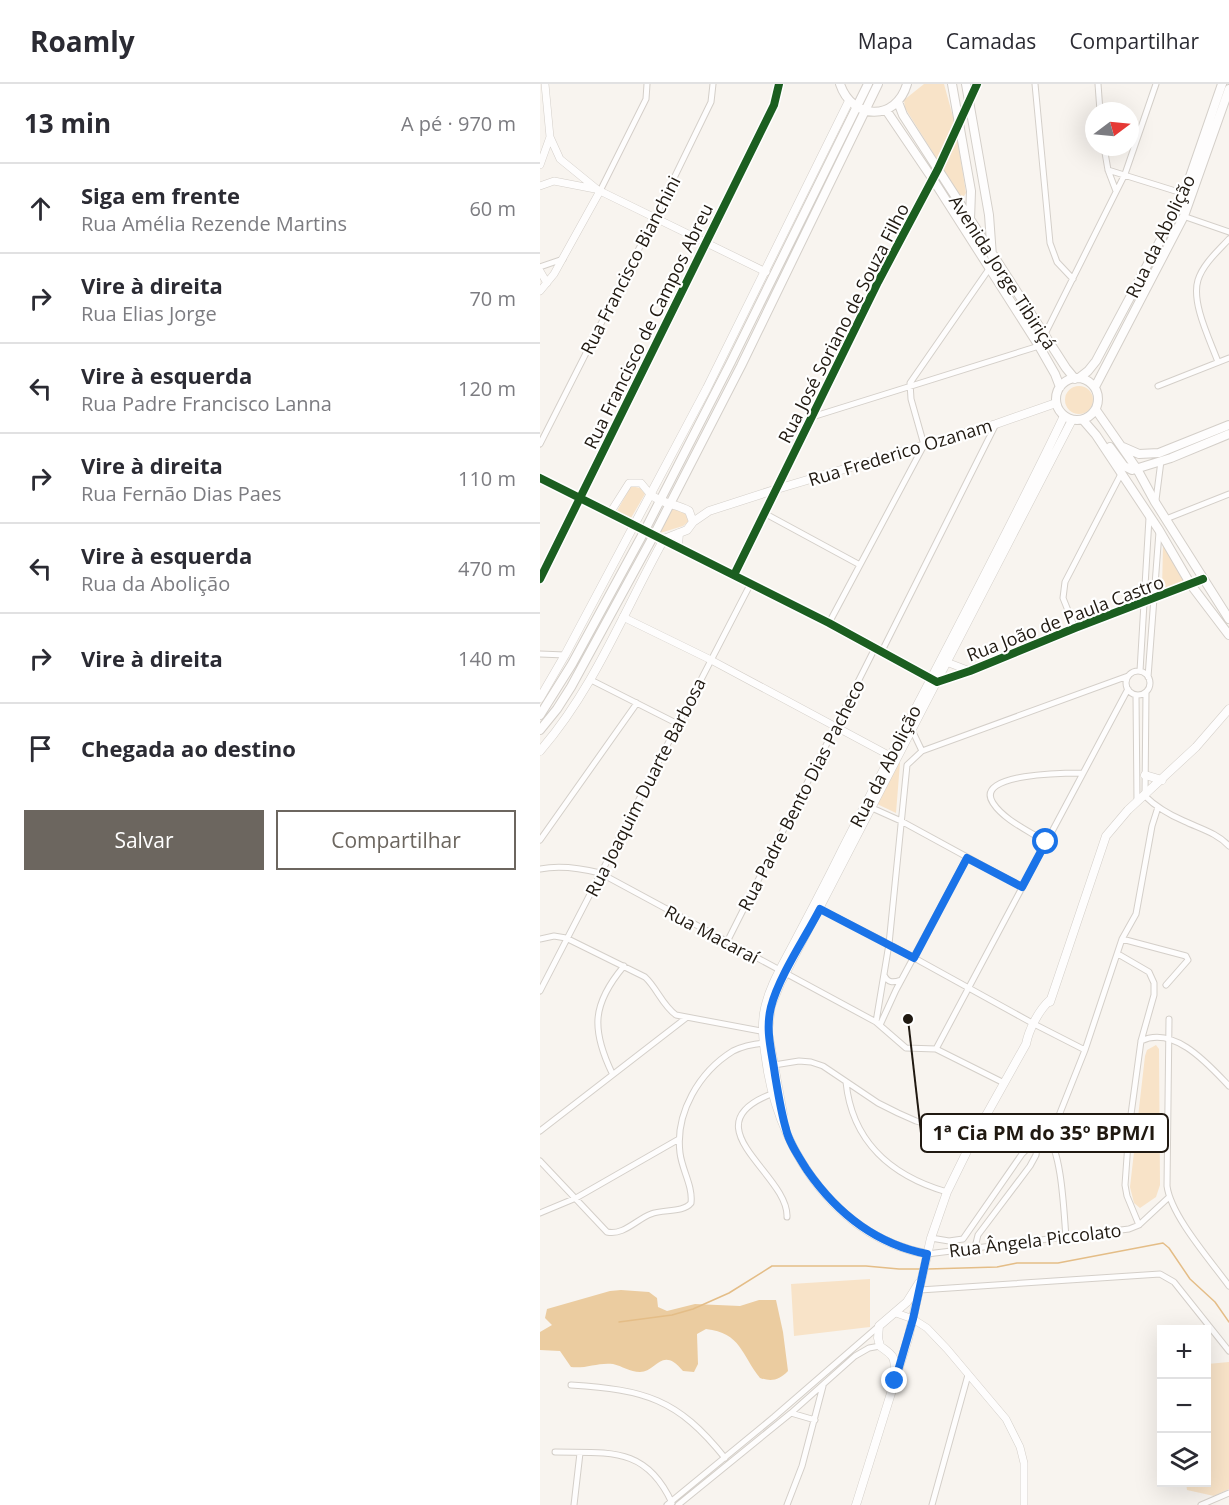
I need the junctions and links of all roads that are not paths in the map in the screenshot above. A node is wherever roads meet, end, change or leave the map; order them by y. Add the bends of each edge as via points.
1 (545, 84) edge
2 (647, 84) edge
3 (713, 84) edge
4 (779, 84) edge
5 (840, 84) edge
6 (868, 84) edge
7 (878, 84) edge
8 (906, 84) edge
9 (952, 84) edge
10 (966, 84) edge
11 (977, 84) edge
12 (1035, 84) edge
13 (1098, 84) edge
14 (1156, 84) edge
15 (1222, 84) edge
16 (1229, 88) edge
17 (969, 101) junction
18 (898, 102) junction
19 (1099, 102) edge
20 (853, 104) junction
21 (886, 110) junction
22 (866, 111) junction
23 (958, 122) junction
24 (550, 137) junction
25 (1105, 156) edge
26 (540, 165) edge
27 (938, 169) junction
28 (1107, 170) junction
29 (1125, 174) junction
30 (932, 178) junction
31 (540, 186) edge
32 (599, 190) junction
33 (1116, 191) junction
34 (971, 192) junction
35 (1188, 196) junction
36 (958, 202) junction
37 (1180, 215) junction
38 (655, 217) junction
39 (966, 223) junction
40 (1229, 232) edge
41 (1229, 239) edge
42 (706, 242) junction
43 (992, 256) junction
44 (563, 259) junction
45 (540, 269) edge
46 (989, 269) junction
47 (766, 272) junction
48 (1073, 279) junction
49 (547, 284) junction
50 (540, 291) edge
51 (1045, 335) junction
52 (1039, 346) junction
53 (1229, 358) edge
54 (1218, 362) junction
55 (1077, 378) junction
56 (1158, 386) dead end
57 (1060, 387) junction
58 (1095, 387) junction
59 (909, 388) junction
60 (1056, 403) junction
61 (1096, 410) junction
62 (812, 417) junction
63 (1068, 418) junction
64 (1083, 420) junction
65 (996, 424) junction
66 (1229, 425) edge
67 (1229, 434) edge
68 (1096, 435) junction
69 (540, 444) edge
70 (1118, 444) junction
71 (924, 445) junction
72 (1161, 461) junction
73 (1137, 469) junction
74 (1121, 474) junction
75 (540, 478) edge
76 (777, 489) junction
77 (650, 494) junction
78 (1229, 494) edge
79 (580, 498) junction
80 (660, 500) junction
81 (1155, 502) junction
82 (670, 503) junction
83 (689, 510) junction
84 (709, 511) junction
85 (610, 513) junction
86 (764, 513) junction
87 (1149, 517) junction
88 (1166, 519) junction
89 (693, 522) junction
90 (634, 525) junction
91 (645, 530) junction
92 (1159, 530) junction
93 (679, 533) junction
94 (654, 535) junction
95 (664, 539) junction
96 (678, 546) junction
97 (860, 566) junction
98 (734, 575) junction
99 (540, 579) edge
100 (1203, 579) junction
101 (751, 583) junction
102 (1191, 585) junction
103 (1154, 599) junction
104 (1145, 602) junction
105 (623, 617) junction
106 (1229, 619) edge
107 (829, 622) junction
108 (1075, 628) junction
109 (1229, 635) edge
110 (878, 649) junction
111 (540, 654) edge
112 (565, 656) junction
113 (711, 660) junction
114 (943, 661) junction
115 (970, 671) junction
116 (1140, 671) junction
117 (1128, 676) junction
118 (1148, 677) junction
119 (591, 680) junction
120 (933, 680) junction
121 (1128, 689) junction
122 (1146, 692) junction
123 (1136, 695) junction
124 (540, 698) edge
125 (637, 703) junction
126 (1229, 710) edge
127 (540, 715) edge
128 (678, 724) junction
129 (836, 728) junction
130 (540, 730) edge
131 (912, 730) junction
132 (540, 751) edge
133 (922, 751) junction
134 (894, 758) junction
135 (1082, 773) junction
136 (1145, 775) junction
137 (1162, 780) junction
138 (1145, 796) junction
139 (1137, 803) junction
140 (1158, 807) junction
141 (872, 808) junction
142 (902, 821) junction
143 (540, 840) edge
144 (1046, 842) junction
145 (1229, 846) edge
146 (967, 858) junction
147 (540, 869) edge
148 (600, 873) junction
149 (1022, 887) junction
150 (817, 908) junction
151 (566, 938) junction
152 (540, 939) edge
153 (1122, 939) junction
154 (727, 942) junction
155 (889, 944) junction
156 (1118, 954) junction
157 (914, 958) junction
158 (624, 966) junction
159 (783, 972) junction
160 (884, 974) junction
161 (902, 980) junction
162 (1166, 985) dead end
163 (968, 988) junction
164 (540, 991) edge
165 (686, 1018) junction
166 (1169, 1019) dead end
167 (878, 1023) junction
168 (1036, 1025) junction
169 (765, 1032) junction
170 (1169, 1038) junction
171 (1141, 1041) junction
172 (766, 1042) junction
173 (936, 1049) junction
174 (1085, 1050) junction
175 (774, 1065) junction
176 (612, 1073) junction
177 (846, 1082) junction
178 (1004, 1083) junction
179 (1229, 1086) edge
180 (775, 1092) junction
181 (540, 1131) edge
182 (974, 1137) junction
183 (1047, 1137) junction
184 (679, 1139) junction
185 (1037, 1146) junction
186 (540, 1161) edge
187 (947, 1192) junction
188 (576, 1198) junction
189 (1168, 1198) junction
190 (540, 1213) edge
191 (787, 1217) dead end
192 (1139, 1225) junction
193 (1066, 1237) junction
194 (931, 1238) junction
195 (963, 1239) junction
196 (975, 1247) junction
197 (957, 1250) junction
198 (926, 1258) junction
199 (921, 1279) junction
200 (1229, 1286) edge
201 (920, 1290) junction
202 (896, 1313) junction
203 (913, 1319) junction
204 (879, 1326) junction
205 (1229, 1338) edge
206 (1223, 1342) junction
207 (880, 1346) junction
208 (905, 1349) junction
209 (1229, 1351) edge
210 (891, 1352) junction
211 (968, 1375) junction
212 (895, 1381) junction
213 (571, 1385) dead end
214 (824, 1385) junction
215 (791, 1413) junction
216 (815, 1420) junction
217 (555, 1452) dead end
218 (580, 1453) junction
219 (724, 1456) junction
220 (729, 1462) junction
221 (1229, 1493) edge
222 (1217, 1502) edge
223 (671, 1504) edge
224 (574, 1505) edge
225 (678, 1505) edge
226 (787, 1505) edge
227 (856, 1505) edge
228 (932, 1505) edge
229 (1024, 1505) edge
230 (1201, 1505) edge

1 - 24 street
2 - 32 street via 646,99
3 - 38 street, Rua Francisco Bianchini via 711,102
4 - 42 street, Rua Francisco de Campos Abreu via 774,105
5 - 20 main road
6 - 20 main road
7 - 22 main road
8 - 18 main road
9 - 23 main road
10 - 17 main road
11 - 17 street, Rua José Soriano de Souza Filho
12 - 48 street via 1050,243 1058,262
13 - 19 street
14 - 29 street
15 - 35 main road, Rua da Abolição
16 - 35 main road, Rua da Abolição
17 - 23 street, Rua José Soriano de Souza Filho
17 - 43 main road via 989,215
18 - 21 main road
18 - 27 main road, Avenida Jorge Tibiriçá
20 - 22 main road
20 - 47 main road
20 - 80 main road via 730,364
21 - 22 main road
21 - 30 main road, Avenida Jorge Tibiriçá
22 - 82 main road
23 - 27 street, Rua José Soriano de Souza Filho
23 - 34 main road
24 - 26 street
24 - 32 street via 560,159
25 - 28 street
27 - 30 street, Rua José Soriano de Souza Filho
27 - 36 main road, Avenida Jorge Tibiriçá
28 - 29 street
28 - 33 street
29 - 33 street
29 - 35 street
30 - 39 main road, Avenida Jorge Tibiriçá
30 - 62 street, Rua José Soriano de Souza Filho
31 - 32 street via 554,181
32 - 38 street
32 - 44 street
33 - 48 street
34 - 36 main road
34 - 39 main road
35 - 37 main road, Rua da Abolição
36 - 39 main road, Avenida Jorge Tibiriçá
37 - 40 street
37 - 55 main road, Rua da Abolição via 1096,361
37 - 58 main road, Rua da Abolição
38 - 42 street
38 - 69 street, Rua Francisco Bianchini
39 - 43 main road, Avenida Jorge Tibiriçá
39 - 46 main road, Avenida Jorge Tibiriçá
41 - 54 street via 1204,268 1196,291
42 - 47 street
42 - 79 street, Rua Francisco de Campos Abreu
43 - 51 main road, Avenida Jorge Tibiriçá
44 - 45 street
44 - 49 street
45 - 49 street
46 - 52 main road, Avenida Jorge Tibiriçá
46 - 59 street
47 - 77 main road
48 - 51 street
49 - 50 street
51 - 52 street
51 - 55 main road, Avenida Jorge Tibiriçá
52 - 57 main road, Avenida Jorge Tibiriçá
52 - 59 street
53 - 54 street
54 - 56 street
55 - 57 main road
55 - 58 main road
57 - 60 main road
58 - 61 main road via 1099,398
59 - 62 street
59 - 71 street
60 - 63 main road
60 - 65 main road, Rua Frederico Ozanam
61 - 64 main road
61 - 70 main road
62 - 76 street, Rua José Soriano de Souza Filho
63 - 64 main road
63 - 114 main road, Rua da Abolição
64 - 68 main road
65 - 71 main road, Rua Frederico Ozanam
65 - 110 street, Rua Padre Bento Dias Pacheco
66 - 70 main road via 1159,453 1130,452
67 - 72 main road
68 - 73 main road via 1124,466
68 - 74 main road
70 - 73 main road
71 - 76 main road, Rua Frederico Ozanam
71 - 97 street
72 - 73 main road
72 - 81 street
73 - 81 main road
74 - 87 main road
74 - 108 street via 1065,582 1063,598
75 - 79 street
76 - 84 main road, Rua Frederico Ozanam
76 - 86 street, Rua José Soriano de Souza Filho
77 - 80 main road, Rua Frederico Ozanam
77 - 85 street via 642,484 632,482
77 - 90 main road
78 - 88 street
79 - 85 street
79 - 99 street, Rua Francisco de Campos Abreu
80 - 82 main road, Rua Frederico Ozanam
80 - 91 main road
81 - 88 main road
82 - 83 main road, Rua Frederico Ozanam
82 - 94 main road
83 - 84 main road, Rua Frederico Ozanam
83 - 89 main road
84 - 89 main road, Rua Frederico Ozanam
85 - 90 street
86 - 97 street
86 - 98 street, Rua José Soriano de Souza Filho
87 - 92 main road
87 - 104 street
88 - 100 main road
89 - 93 main road, Rua Frederico Ozanam
90 - 91 street
90 - 112 main road
91 - 94 street
91 - 127 main road
92 - 102 main road
92 - 103 street
93 - 95 main road, Rua Frederico Ozanam
93 - 96 main road
94 - 95 street
94 - 130 main road via 571,687
95 - 96 street
95 - 105 main road
96 - 98 street
97 - 107 street
98 - 101 street
100 - 102 street, Rua João de Paula Castro
100 - 106 main road
101 - 107 street
101 - 113 street, Rua Joaquim Duarte Barbosa
102 - 103 street, Rua João de Paula Castro
102 - 109 main road
103 - 104 street, Rua João de Paula Castro
103 - 118 street
104 - 108 street, Rua João de Paula Castro
104 - 116 street
105 - 113 street
105 - 119 main road
107 - 110 street
108 - 115 street, Rua João de Paula Castro
110 - 120 street
110 - 129 street, Rua Padre Bento Dias Pacheco
111 - 112 street
112 - 124 main road
113 - 128 street, Rua Joaquim Duarte Barbosa
113 - 129 street
114 - 115 street
114 - 120 main road, Rua da Abolição
115 - 120 street, Rua João de Paula Castro
116 - 117 street
116 - 118 street
117 - 121 street
117 - 133 street
118 - 122 street
119 - 125 street
119 - 132 main road
120 - 131 main road, Rua da Abolição
120 - 134 main road, Rua da Abolição
121 - 123 street
121 - 135 street
122 - 123 street
122 - 136 street
123 - 139 street
125 - 128 street
125 - 143 street
126 - 137 main road
128 - 148 street, Rua Joaquim Duarte Barbosa
129 - 134 street
129 - 154 street, Rua Padre Bento Dias Pacheco
131 - 133 street
131 - 134 main road, Rua da Abolição
133 - 142 street via 907,765
134 - 141 main road, Rua da Abolição
134 - 150 main road, Rua da Abolição
135 - 144 street
135 - 144 street via 1007,780 993,788 992,802
136 - 137 main road
136 - 138 street
137 - 138 main road
138 - 139 main road
138 - 140 street
139 - 168 main road via 1106,836 1060,974
140 - 145 street via 1213,833
140 - 153 street via 1136,914
141 - 142 street
141 - 150 main road, Rua da Abolição
142 - 146 street
142 - 155 street
144 - 149 street
146 - 149 street
146 - 157 street
147 - 148 street, Rua Macaraí via 582,868
148 - 151 street, Rua Joaquim Duarte Barbosa
148 - 154 street, Rua Macaraí
149 - 163 street
150 - 155 street
150 - 159 main road, Rua da Abolição
151 - 152 street
151 - 158 street
151 - 164 street, Rua Joaquim Duarte Barbosa
153 - 156 street
153 - 162 street via 1186,956 1184,966
154 - 159 street, Rua Macaraí
155 - 157 street
155 - 160 street
156 - 171 street via 1149,972 1154,983
156 - 174 street
157 - 161 street
157 - 163 street
158 - 165 street via 645,976 669,1010
158 - 176 street via 603,993 598,1016 601,1046
159 - 167 street, Rua Macaraí
159 - 169 main road, Rua da Abolição via 767,999
160 - 161 street via 889,981
160 - 167 street
161 - 167 street
163 - 168 street
163 - 173 street
165 - 169 street
165 - 176 street
166 - 170 street
167 - 173 street, Rua Macaraí via 906,1048
168 - 174 street
168 - 178 main road
169 - 172 main road, Rua da Abolição
170 - 171 street via 1155,1036
170 - 179 street via 1212,1068
170 - 189 street
171 - 192 street via 1125,1185
172 - 175 main road, Rua da Abolição
172 - 180 main road, Rua da Abolição
172 - 184 street via 734,1051 707,1072 686,1108
173 - 178 street, Rua Macaraí
174 - 183 street
175 - 177 street via 811,1062
175 - 180 main road, Rua da Abolição
176 - 181 street
177 - 182 street via 916,1121
177 - 187 street via 853,1115 885,1161 913,1180
178 - 182 main road
180 - 191 street via 749,1106 738,1124 750,1154 786,1203
180 - 198 main road, Rua da Abolição via 780,1121 791,1142 813,1179 843,1213 874,1235
182 - 187 main road
183 - 185 street
183 - 193 street via 1058,1160
184 - 188 street
184 - 188 street via 680,1156 692,1193 688,1207 650,1214 617,1232 607,1232
185 - 195 street via 1022,1154
185 - 196 street via 1030,1166 978,1235
186 - 188 street
187 - 194 main road
188 - 190 street
189 - 192 street, Rua Ângela Piccolato
189 - 200 street
192 - 193 street, Rua Ângela Piccolato
193 - 196 street, Rua Ângela Piccolato
194 - 195 street
194 - 198 main road
195 - 197 street
196 - 197 street, Rua Ângela Piccolato
197 - 198 street, Rua Ângela Piccolato
198 - 199 main road
199 - 201 main road
199 - 202 main road
201 - 203 main road
201 - 206 street via 1160,1274 1174,1282
202 - 203 street
202 - 204 main road
203 - 208 main road
203 - 211 street via 927,1328
204 - 207 main road
204 - 219 street via 774,1418
205 - 206 street
206 - 209 street
207 - 210 main road
207 - 214 street via 855,1356
208 - 210 main road
208 - 212 main road
210 - 212 main road
211 - 228 street
211 - 229 street via 1006,1419 1017,1440 1024,1463
212 - 227 main road
213 - 219 street via 614,1389 658,1400 695,1423
214 - 215 street
214 - 216 street
215 - 216 street
215 - 220 street
216 - 226 street
217 - 218 street
218 - 223 street via 602,1453 641,1462 662,1483
218 - 224 street
219 - 220 street
219 - 223 street
220 - 225 street
221 - 222 street
222 - 230 street

